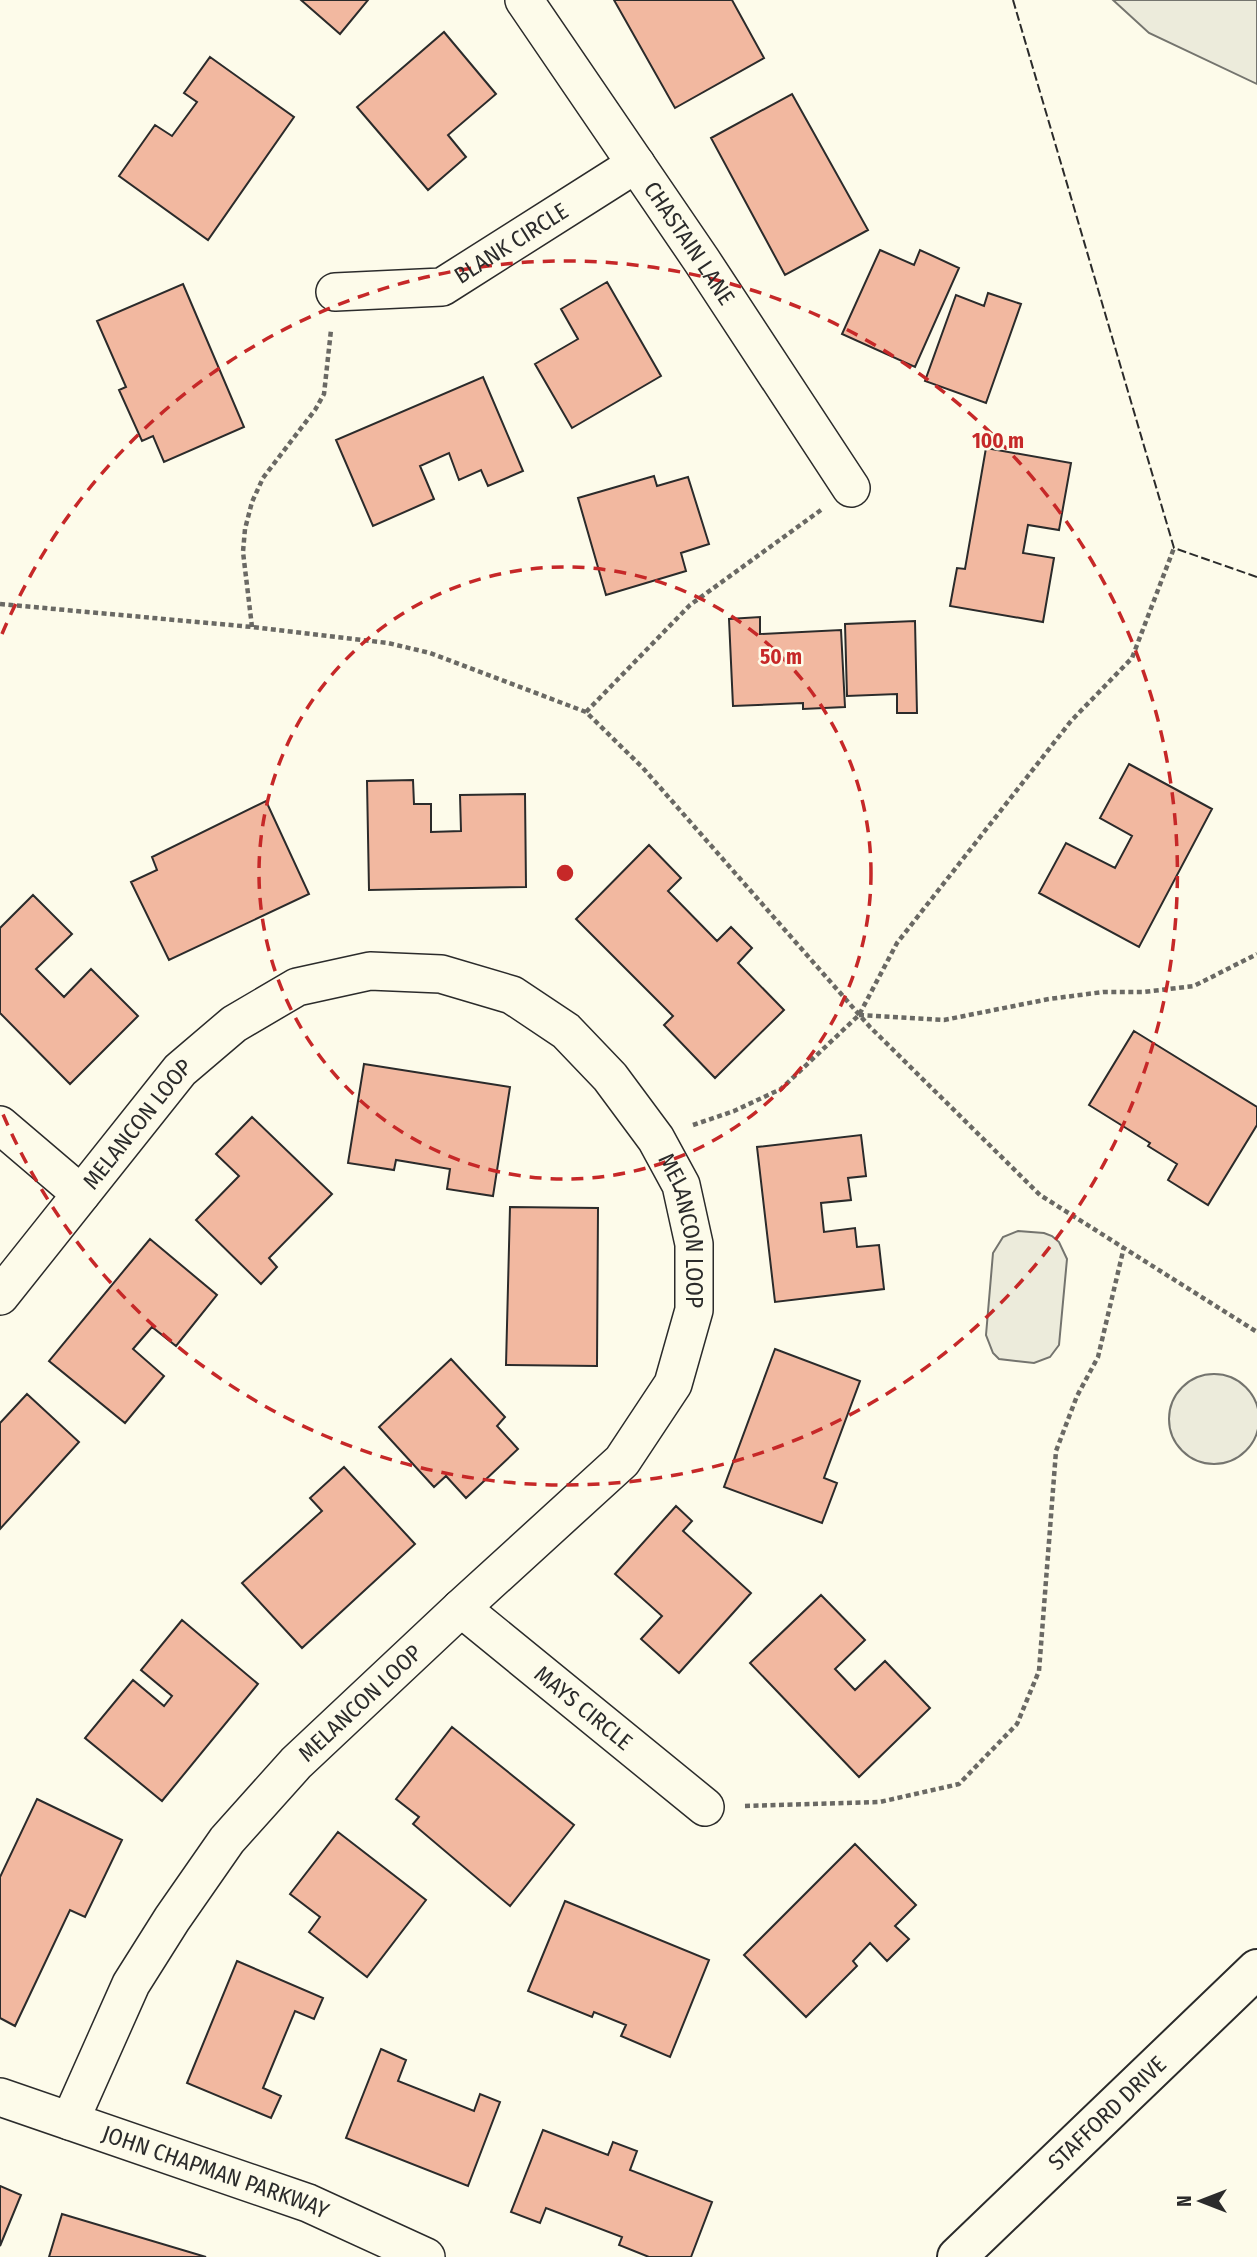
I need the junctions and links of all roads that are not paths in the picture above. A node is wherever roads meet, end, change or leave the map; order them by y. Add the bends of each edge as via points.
1 (524, 0) edge
2 (636, 164) junction
3 (335, 292) road end
4 (851, 488) road end
5 (0, 1125) edge
6 (81, 1194) junction
7 (0, 1296) edge
8 (461, 1608) junction
9 (705, 1807) road end
10 (1257, 1969) edge
11 (0, 2097) edge
12 (70, 2121) junction
13 (426, 2257) edge
14 (957, 2257) edge

1 - 2 street, CHASTAIN LANE
2 - 3 street, BLANK CIRCLE via 442,287
2 - 4 street, CHASTAIN LANE
5 - 6 street
6 - 7 street, MELANCON LOOP
6 - 8 street, MELANCON LOOP via 180,1070 234,1024 297,987 370,971 441,974 512,995 566,1031 610,1077 656,1139 681,1185 694,1244 694,1310 673,1384 622,1461
8 - 9 street, MAYS CIRCLE
8 - 12 street, MELANCON LOOP via 296,1763 227,1840 131,1984
10 - 14 street, STAFFORD DRIVE
11 - 12 street, JOHN CHAPMAN PARKWAY
12 - 13 street, JOHN CHAPMAN PARKWAY via 308,2203

